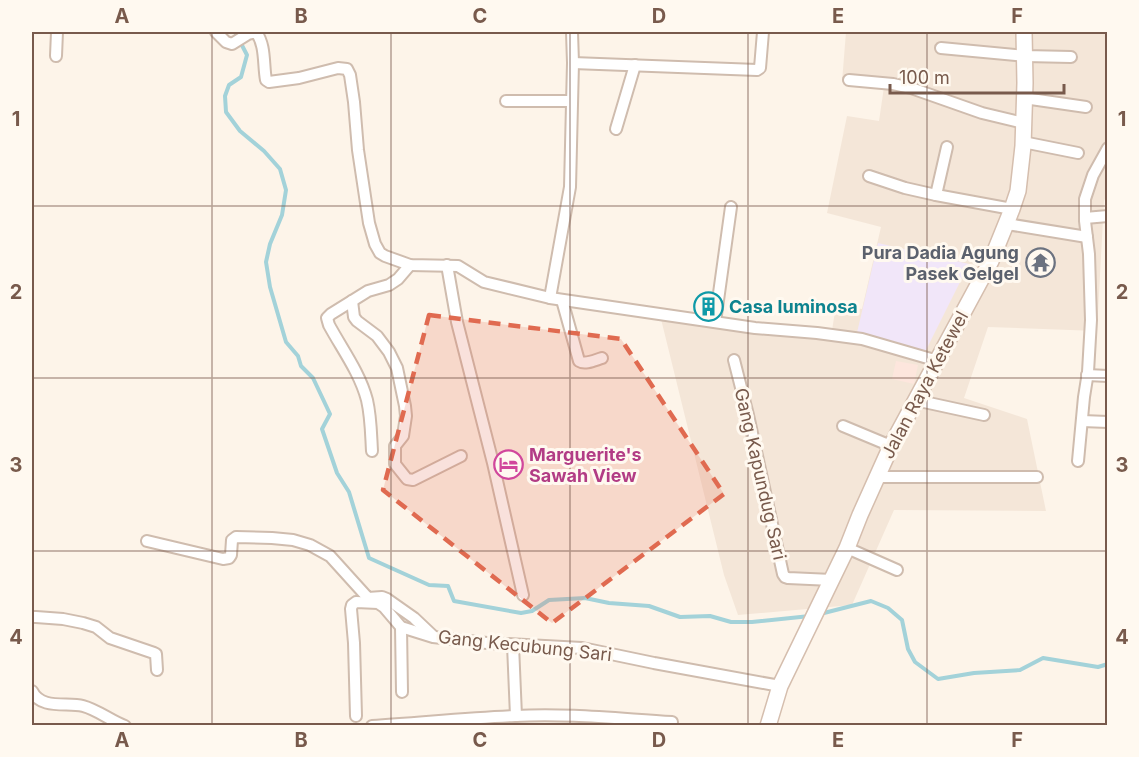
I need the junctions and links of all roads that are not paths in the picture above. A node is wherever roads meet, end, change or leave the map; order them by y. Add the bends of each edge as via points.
1 (57, 32) edge
2 (216, 32) edge
3 (568, 32) edge
4 (763, 32) edge
5 (1024, 32) edge
6 (941, 48) dead end
7 (56, 56) dead end
8 (1025, 56) junction
9 (1071, 57) dead end
10 (573, 63) junction
11 (634, 65) junction
12 (849, 80) dead end
13 (1024, 98) junction
14 (506, 100) dead end
15 (571, 101) junction
16 (1086, 107) dead end
17 (1024, 123) junction
18 (616, 129) dead end
19 (1023, 142) junction
20 (947, 147) dead end
21 (1107, 148) edge
22 (1078, 153) dead end
23 (869, 176) dead end
24 (936, 195) junction
25 (731, 207) dead end
26 (1012, 209) junction
27 (1107, 216) edge
28 (1086, 218) junction
29 (1007, 224) junction
30 (1087, 237) junction
31 (410, 265) junction
32 (447, 265) junction
33 (550, 298) junction
34 (562, 300) junction
35 (352, 301) junction
36 (715, 322) junction
37 (602, 358) dead end
38 (734, 360) dead end
39 (938, 361) junction
40 (1087, 375) junction
41 (1107, 376) edge
42 (915, 400) junction
43 (984, 415) dead end
44 (1082, 421) junction
45 (1107, 422) edge
46 (843, 426) dead end
47 (891, 446) junction
48 (372, 451) dead end
49 (461, 456) dead end
50 (1078, 461) dead end
51 (877, 477) junction
52 (1037, 477) dead end
53 (147, 541) dead end
54 (847, 548) junction
55 (897, 570) dead end
56 (832, 580) junction
57 (524, 595) dead end
58 (32, 617) edge
59 (401, 627) junction
60 (434, 637) junction
61 (513, 645) junction
62 (157, 670) dead end
63 (780, 686) junction
64 (32, 690) edge
65 (402, 692) dead end
66 (356, 716) dead end
67 (516, 716) junction
68 (672, 722) dead end
69 (126, 726) edge
70 (372, 726) edge
71 (768, 726) edge

1 - 7 street
2 - 31 street via 232,44 256,32 263,48 265,77 270,82 341,67 349,71 375,244 380,253
3 - 10 street
4 - 11 street via 757,70
5 - 8 main road, Jalan Raya Ketewel
6 - 8 street
8 - 9 street
8 - 13 main road, Jalan Raya Ketewel
10 - 11 street
10 - 15 street
11 - 18 street
12 - 17 street via 911,88
13 - 16 street
13 - 17 main road, Jalan Raya Ketewel
14 - 15 street
15 - 33 street via 570,188
17 - 19 main road, Jalan Raya Ketewel
19 - 22 street
19 - 26 main road, Jalan Raya Ketewel via 1018,191
20 - 24 street
21 - 28 street via 1086,193
23 - 24 street
24 - 26 street
25 - 36 street
26 - 29 main road, Jalan Raya Ketewel
27 - 28 street
28 - 30 street
29 - 30 street
29 - 39 main road, Jalan Raya Ketewel
30 - 40 street via 1091,320
31 - 32 street
31 - 35 street via 389,285 373,288
32 - 33 street via 458,266 484,282
32 - 57 street via 457,322
33 - 34 street
34 - 36 street
34 - 37 street via 579,361
35 - 48 street via 331,314 327,322 367,399
35 - 49 street via 354,317 376,336 397,368 406,416 403,436 395,446 395,464 413,480
36 - 39 street via 862,339
38 - 56 street, Gang Kapundug Sari via 783,574 788,578
39 - 42 main road, Jalan Raya Ketewel
40 - 41 street
40 - 44 street
42 - 43 street
42 - 47 main road, Jalan Raya Ketewel
44 - 45 street
44 - 50 street
46 - 47 street
47 - 51 main road, Jalan Raya Ketewel
51 - 52 street
51 - 54 main road, Jalan Raya Ketewel
53 - 60 street via 223,559 229,558 236,537 293,540 310,545 330,556 368,598 387,599
54 - 55 street
54 - 56 main road, Jalan Raya Ketewel
56 - 63 main road, Jalan Raya Ketewel
58 - 62 street via 96,627 110,638 156,654
59 - 60 street, Gang Kecubung Sari
59 - 65 street
59 - 66 street via 378,603 352,605
60 - 61 street, Gang Kecubung Sari
61 - 63 street, Gang Kecubung Sari via 602,651
61 - 67 street
63 - 71 main road, Jalan Raya Ketewel
64 - 69 street via 44,701 82,706
67 - 68 street
67 - 70 street

